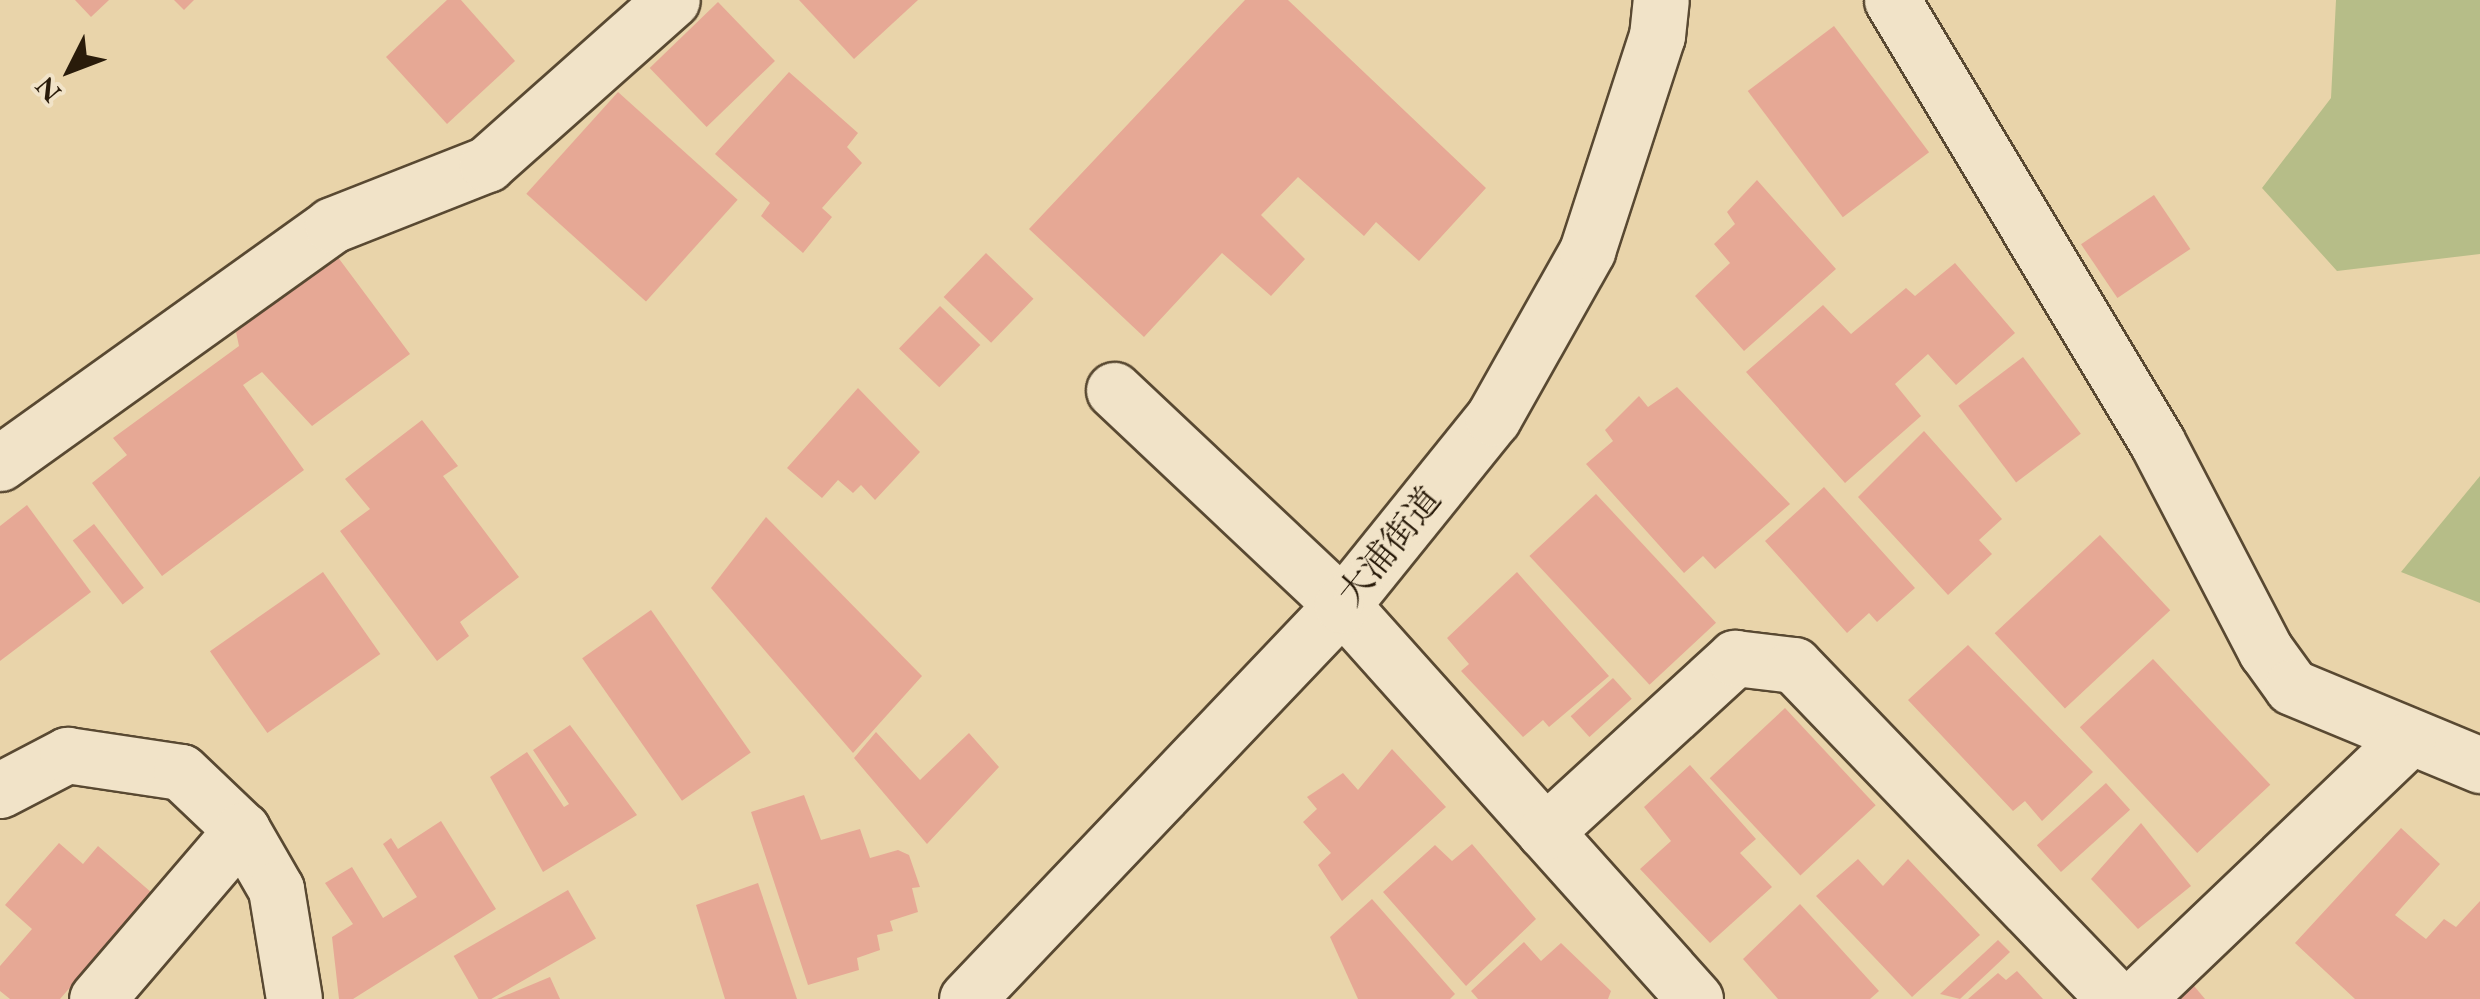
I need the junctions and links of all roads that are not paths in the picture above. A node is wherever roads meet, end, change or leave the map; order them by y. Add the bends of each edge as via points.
1 (672, 0) edge
2 (1660, 0) edge
3 (1892, 0) edge
4 (1114, 390) dead end
5 (0, 463) edge
6 (1342, 605) junction
7 (2408, 739) junction
8 (2480, 765) edge
9 (0, 790) edge
10 (242, 830) junction
11 (1544, 832) junction
12 (97, 999) edge
13 (294, 999) edge
14 (967, 999) edge
15 (1695, 999) edge
16 (2115, 999) edge
17 (2136, 999) edge

1 - 5 street via 487,164 332,225
2 - 6 street, 大浦街道 via 1657,36 1587,251 1493,418
3 - 7 street via 2158,442 2274,663 2292,688
4 - 6 street
6 - 11 street
6 - 14 street, 大浦街道
7 - 8 street
7 - 17 street
9 - 10 street via 67,755 182,772
10 - 12 street
10 - 13 street via 276,888
11 - 15 street
11 - 16 street via 1735,658 1794,665

